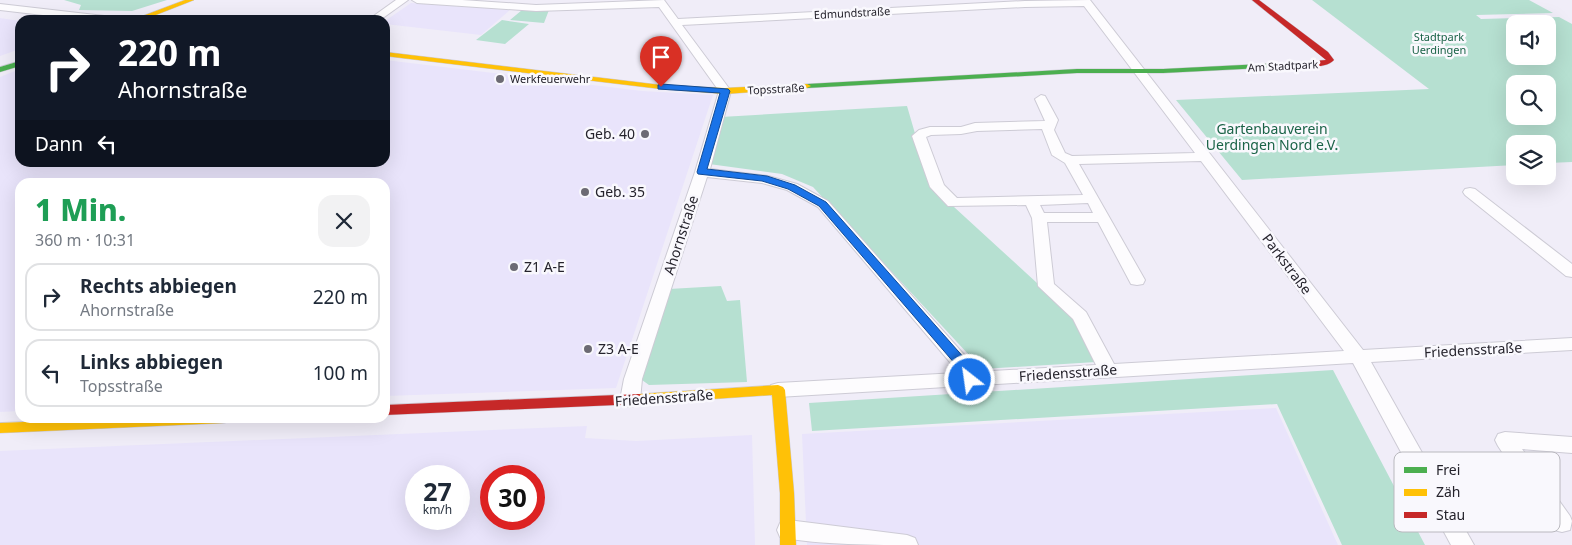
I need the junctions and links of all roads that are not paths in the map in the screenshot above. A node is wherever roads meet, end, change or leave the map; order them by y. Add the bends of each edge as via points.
1 (191, 0) edge
2 (403, 0) edge
3 (417, 0) edge
4 (846, 0) edge
5 (1255, 0) edge
6 (661, 2) edge
7 (1087, 2) edge
8 (0, 7) edge
9 (853, 13) junction
10 (70, 15) edge
11 (150, 15) edge
12 (380, 15) edge
13 (677, 22) junction
14 (390, 55) edge
15 (15, 65) edge
16 (0, 70) edge
17 (1139, 71) junction
18 (725, 91) junction
19 (1041, 100) dead end
20 (1050, 125) junction
21 (1206, 158) junction
22 (1070, 160) junction
23 (702, 172) junction
24 (1470, 192) dead end
25 (1092, 199) junction
26 (1031, 201) junction
27 (1103, 217) junction
28 (1039, 218) junction
29 (1572, 272) edge
30 (1137, 280) dead end
31 (1572, 344) edge
32 (1358, 356) junction
33 (1108, 370) junction
34 (970, 380) junction
35 (778, 390) junction
36 (630, 400) junction
37 (390, 410) edge
38 (112, 423) edge
39 (0, 428) edge
40 (1572, 445) edge
41 (1411, 452) edge
42 (1513, 452) edge
43 (1560, 520) edge
44 (1562, 523) dead end
45 (1456, 532) edge
46 (788, 538) edge
47 (907, 545) edge
48 (1463, 545) edge

1 - 11 street
2 - 12 street
3 - 6 street via 543,8
4 - 9 street
5 - 17 street, Am Stadtpark via 1330,60 1327,63
6 - 13 street
7 - 9 street, Edmundstraße
7 - 17 street, Parkstraße
8 - 10 street
9 - 13 street, Edmundstraße
13 - 18 street
14 - 18 street, Topsstraße via 661,87
15 - 16 street
17 - 18 street, Topsstraße via 1077,71
17 - 21 street, Parkstraße
18 - 23 street, Ahornstraße
19 - 20 street via 1052,120
20 - 22 street via 1048,130 1059,155
20 - 26 street via 975,126 968,131 930,131 918,136 937,187 953,203
21 - 22 street
21 - 32 street, Parkstraße
22 - 25 street
23 - 34 street via 763,178 792,187 823,204 961,363
23 - 36 street, Ahornstraße via 633,379
24 - 29 street
25 - 26 street
25 - 27 street
26 - 28 street
27 - 28 street
27 - 30 street
28 - 33 street via 1046,286 1080,316
31 - 32 street, Friedensstraße
32 - 33 street, Friedensstraße
32 - 41 street, Parkstraße
33 - 34 street, Friedensstraße
34 - 35 street, Friedensstraße
35 - 36 street, Friedensstraße
35 - 46 street
36 - 37 street, Friedensstraße
38 - 39 street
40 - 42 street via 1505,440
43 - 44 street
45 - 48 street, Parkstraße
46 - 47 street

